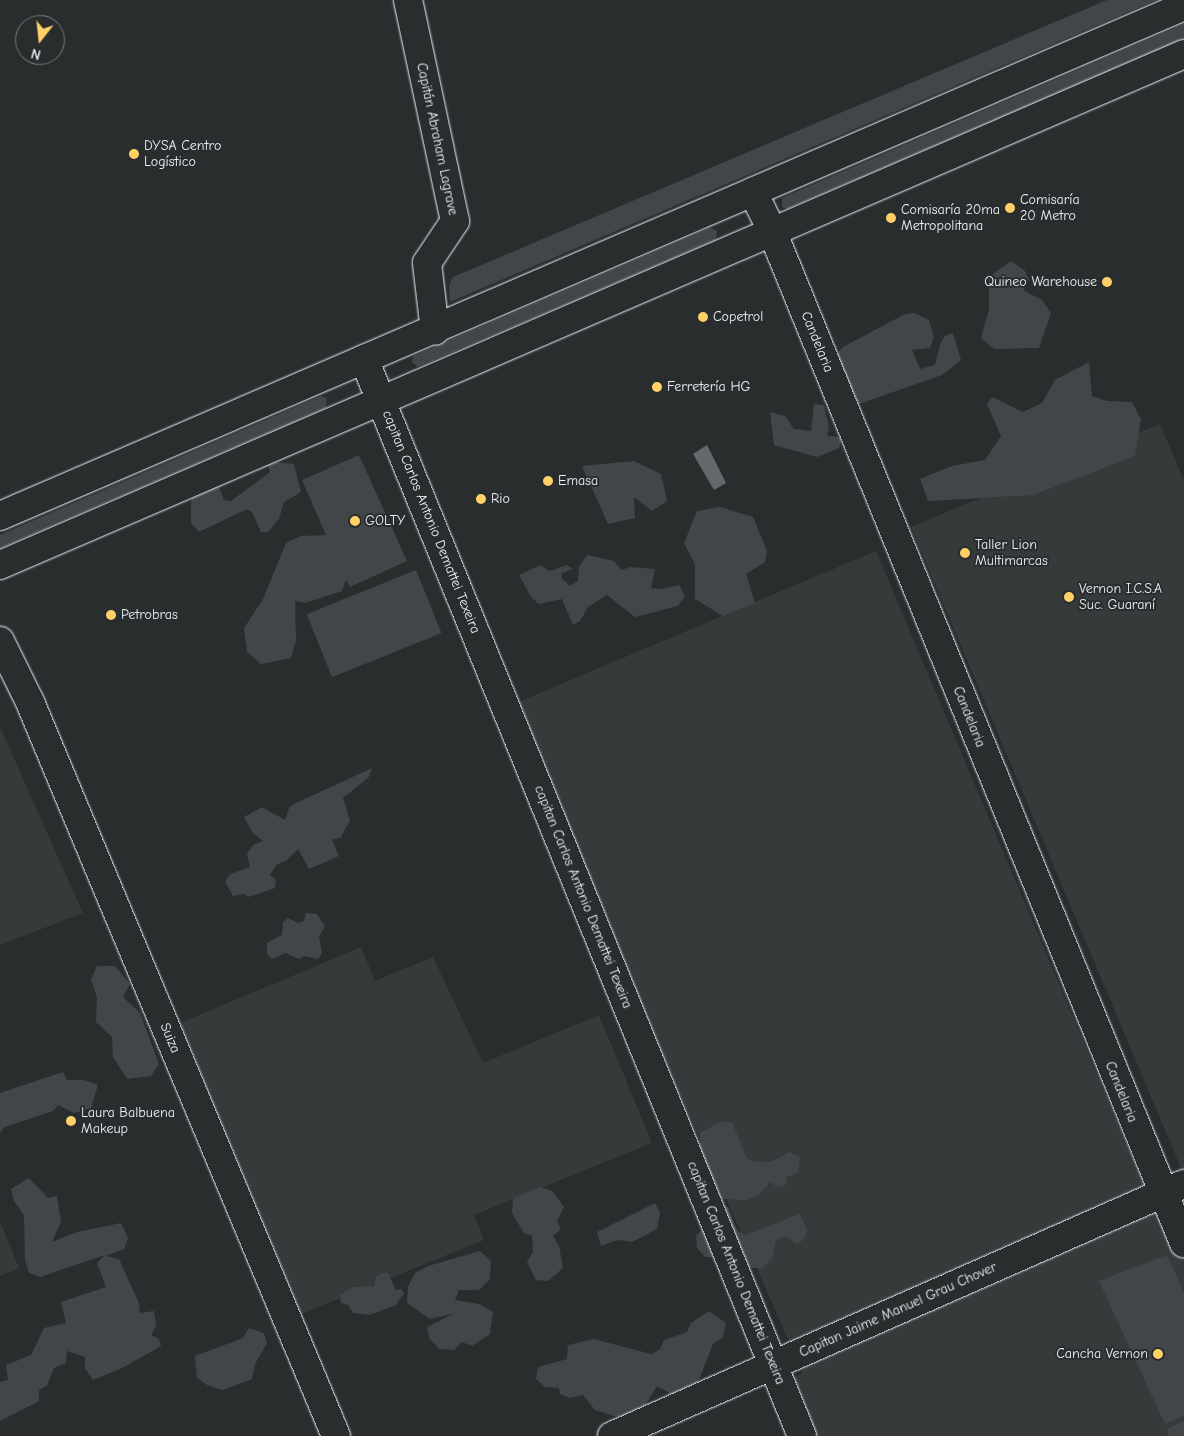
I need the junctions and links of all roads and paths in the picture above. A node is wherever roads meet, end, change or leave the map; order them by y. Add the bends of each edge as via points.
1 (408, 0) edge
2 (1184, 6) edge
3 (1184, 54) edge
4 (753, 192) junction
5 (772, 232) junction
6 (435, 331) junction
7 (364, 359) junction
8 (382, 400) junction
9 (0, 516) edge
10 (0, 565) edge
11 (0, 641) edge
12 (1173, 1188) edge
13 (1184, 1243) edge
14 (773, 1365) junction
15 (336, 1436) edge
16 (612, 1436) edge
17 (802, 1436) edge

1 - 6 main road, Capitán Abraham Lagrave via 455,221 427,263
2 - 4 main road
3 - 5 main road
4 - 5 main road, Candelaria
4 - 6 main road
5 - 8 main road
5 - 12 main road, Candelaria
6 - 7 main road
7 - 8 main road, capitan Carlos Antonio Demattei Texeira
7 - 9 main road
8 - 10 main road
8 - 14 main road, capitan Carlos Antonio Demattei Texeira
11 - 15 main road, Suiza via 34,711
12 - 13 main road, Candelaria
12 - 14 main road, Capitan Jaime Manuel Grau Chover
14 - 16 main road, Capitan Jaime Manuel Grau Chover
14 - 17 main road, capitan Carlos Antonio Demattei Texeira

